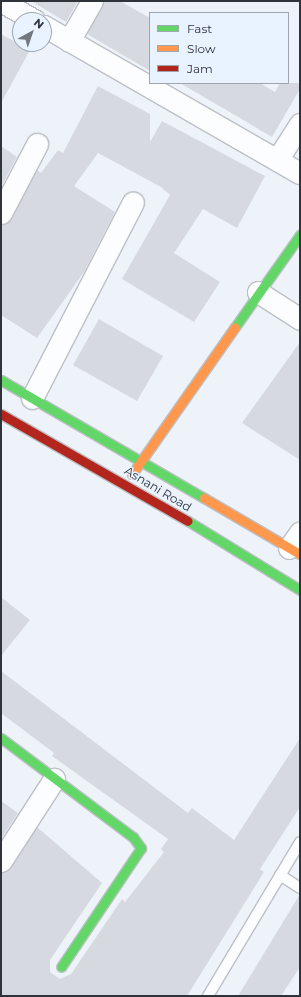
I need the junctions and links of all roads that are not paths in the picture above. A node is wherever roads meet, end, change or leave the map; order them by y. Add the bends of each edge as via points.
1 (2, 1) edge
2 (92, 1) edge
3 (21, 12) edge
4 (52, 31) edge
5 (69, 41) junction
6 (300, 124) edge
7 (37, 144) dead end
8 (276, 160) junction
9 (300, 174) edge
10 (133, 202) dead end
11 (1, 213) edge
12 (300, 235) edge
13 (258, 292) junction
14 (300, 319) edge
15 (1, 380) edge
16 (32, 398) junction
17 (3, 420) edge
18 (141, 461) junction
19 (126, 483) junction
20 (296, 545) edge
21 (300, 590) edge
22 (1, 738) edge
23 (54, 779) junction
24 (300, 842) edge
25 (1, 860) edge
26 (280, 875) junction
27 (300, 888) edge
28 (60, 967) dead end
29 (208, 996) edge

1 - 3 street
2 - 5 street
4 - 5 street
5 - 8 street
6 - 8 street
7 - 11 street
8 - 9 street
10 - 16 street
12 - 13 street
13 - 14 street
13 - 18 street
15 - 16 street, Asnani Road
16 - 18 street, Asnani Road
17 - 19 street, Asnani Road
18 - 19 street
18 - 20 street, Asnani Road
19 - 21 street, Asnani Road
22 - 23 street
23 - 25 street
23 - 28 street via 133,837 141,848
24 - 26 lane
26 - 27 lane
26 - 29 lane

